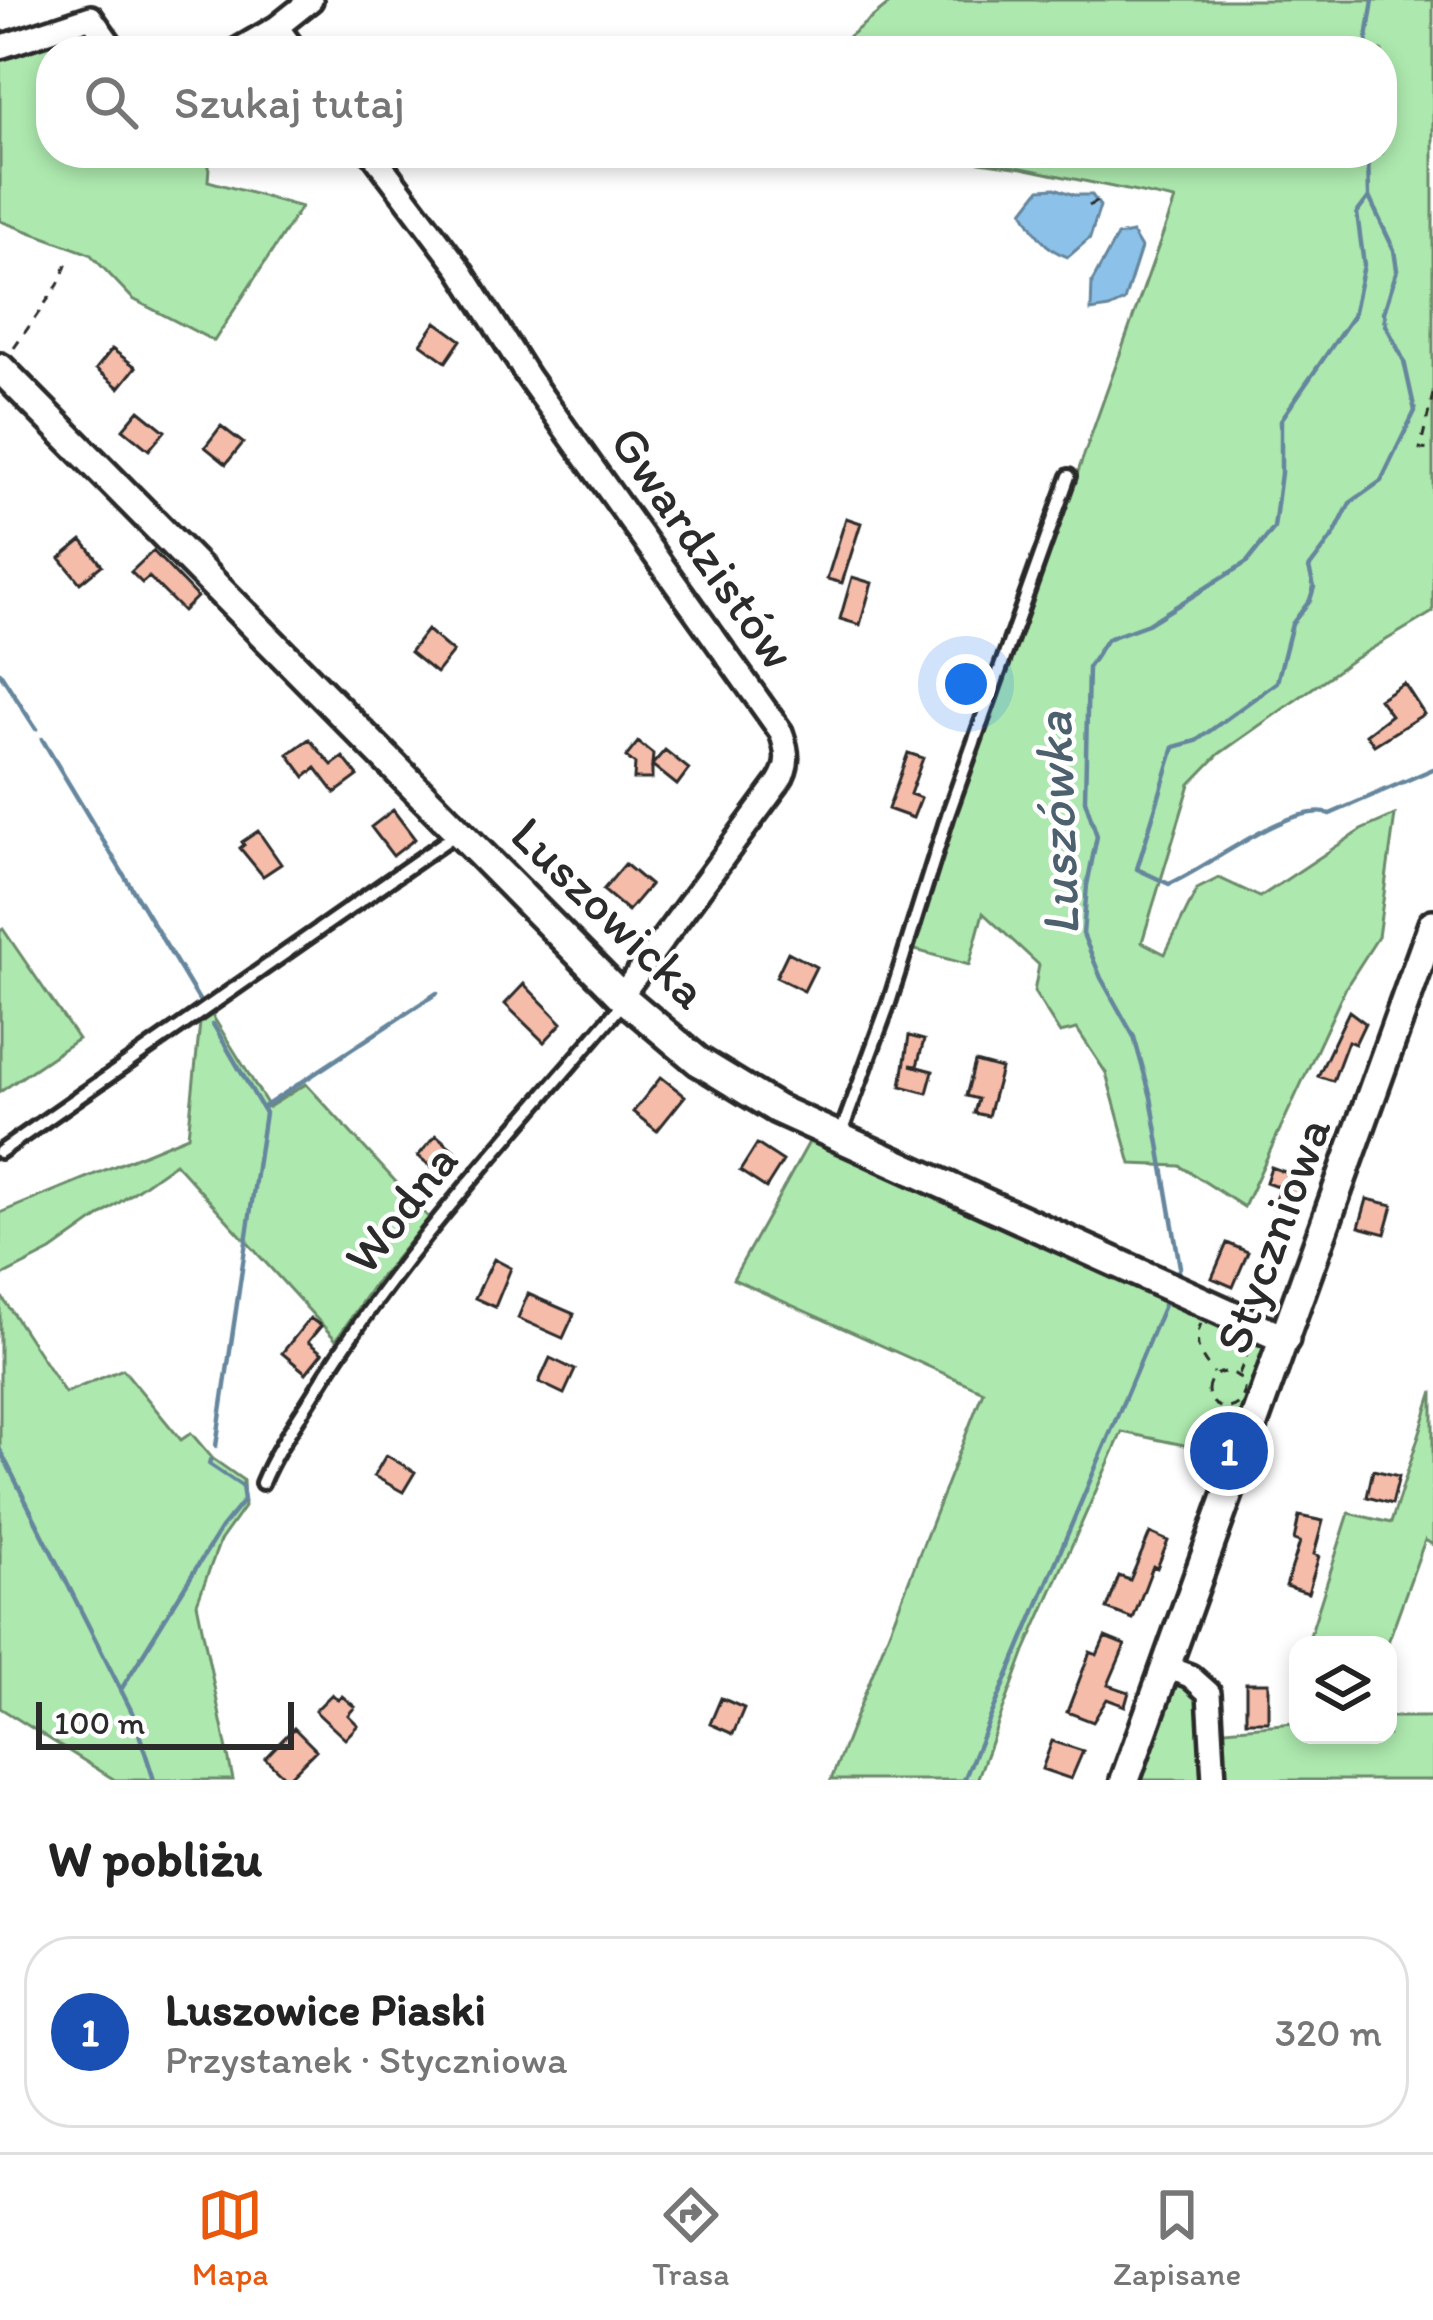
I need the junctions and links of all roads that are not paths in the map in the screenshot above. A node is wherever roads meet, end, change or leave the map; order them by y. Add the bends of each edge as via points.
1 (310, 0) edge
2 (92, 9) edge
3 (277, 27) junction
4 (107, 36) edge
5 (262, 36) edge
6 (284, 36) edge
7 (0, 47) edge
8 (383, 168) edge
9 (7, 358) edge
10 (1069, 476) dead end
11 (459, 832) junction
12 (1432, 932) edge
13 (623, 998) junction
14 (839, 1137) junction
15 (0, 1152) edge
16 (1285, 1339) junction
17 (262, 1483) dead end
18 (1166, 1666) junction
19 (1125, 1780) edge
20 (1214, 1780) edge

1 - 3 street
2 - 4 street
2 - 7 street
3 - 5 street
3 - 6 street
8 - 13 street, Gwardzistów via 786,746 787,770
9 - 11 street, Luszowicka
10 - 14 lane
11 - 13 street, Luszowicka
11 - 15 lane
12 - 16 street, Styczniowa
13 - 14 street, Luszowicka via 698,1060
13 - 17 lane, Wodna via 384,1289
14 - 16 street, Luszowicka
16 - 18 street, Styczniowa
18 - 19 street, Styczniowa
18 - 20 street via 1209,1693

